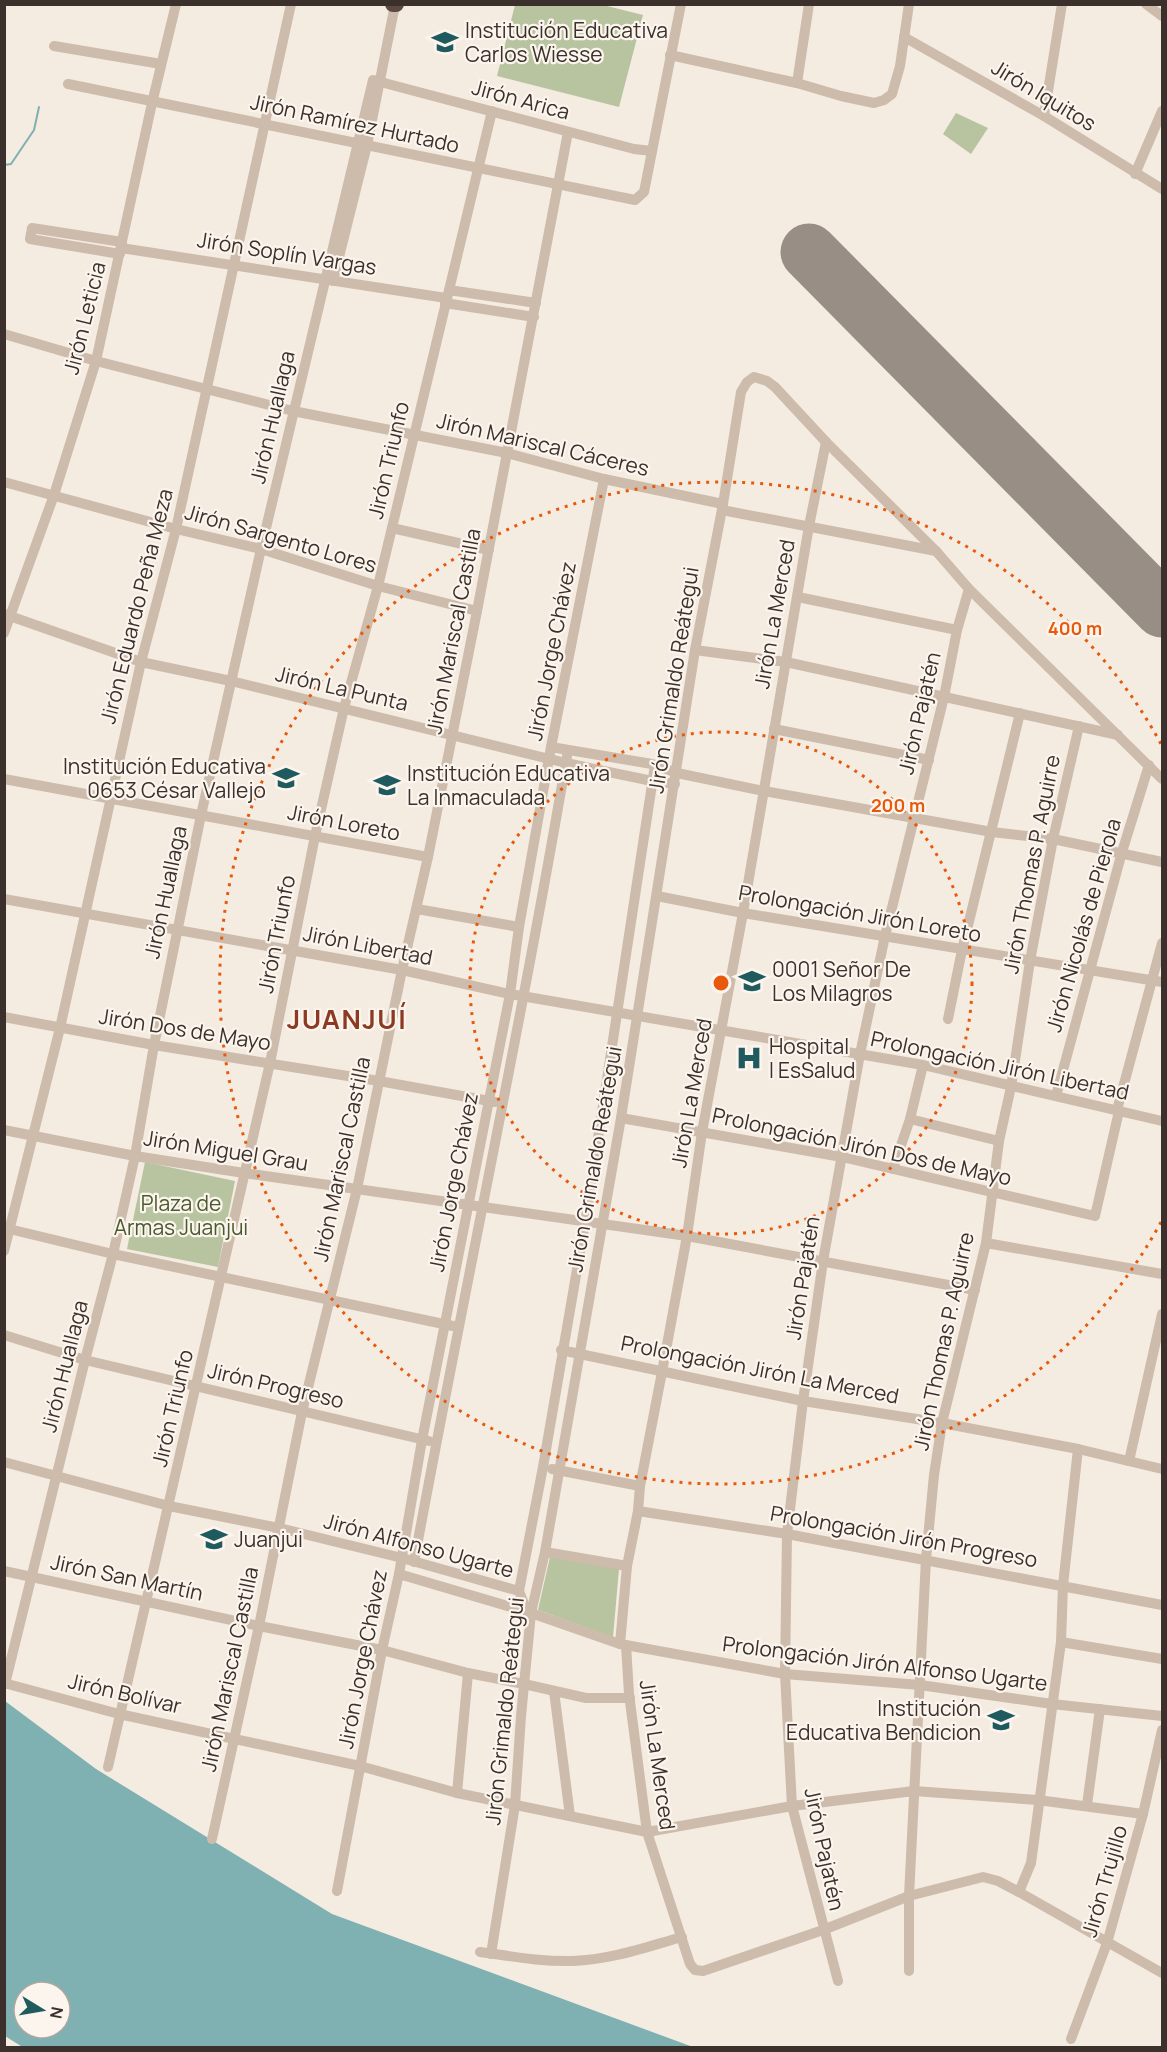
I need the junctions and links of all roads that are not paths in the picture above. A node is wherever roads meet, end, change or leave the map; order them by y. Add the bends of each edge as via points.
1 (176, 4) edge
2 (291, 4) edge
3 (681, 4) edge
4 (809, 4) edge
5 (909, 4) edge
6 (1062, 4) edge
7 (1146, 4) edge
8 (395, 5) edge
9 (1162, 16) edge
10 (904, 37) junction
11 (54, 46) dead end
12 (670, 55) junction
13 (161, 64) junction
14 (380, 82) junction
15 (797, 83) junction
16 (68, 84) dead end
17 (152, 103) junction
18 (492, 111) junction
19 (1162, 111) edge
20 (1044, 116) junction
21 (264, 124) junction
22 (568, 132) junction
23 (362, 144) junction
24 (652, 151) junction
25 (478, 169) junction
26 (1135, 174) junction
27 (557, 184) junction
28 (1162, 189) edge
29 (121, 248) junction
30 (233, 264) junction
31 (329, 280) junction
32 (447, 297) junction
33 (536, 303) junction
34 (534, 317) junction
35 (4, 334) edge
36 (96, 361) junction
37 (208, 388) junction
38 (293, 411) junction
39 (414, 435) junction
40 (826, 442) junction
41 (507, 453) junction
42 (604, 479) junction
43 (4, 482) edge
44 (54, 495) junction
45 (722, 507) junction
46 (809, 526) junction
47 (392, 528) junction
48 (176, 529) junction
49 (261, 549) junction
50 (489, 550) junction
51 (936, 551) junction
52 (378, 586) junction
53 (969, 589) junction
54 (798, 597) junction
55 (477, 611) junction
56 (7, 615) edge
57 (957, 630) junction
58 (4, 633) edge
59 (695, 650) junction
60 (141, 662) junction
61 (786, 662) junction
62 (231, 681) junction
63 (944, 697) junction
64 (344, 708) junction
65 (1020, 713) junction
66 (1079, 726) junction
67 (774, 729) junction
68 (453, 735) junction
69 (1120, 735) junction
70 (568, 750) junction
71 (551, 753) junction
72 (929, 759) junction
73 (566, 763) junction
74 (654, 765) junction
75 (1149, 765) junction
76 (676, 778) junction
77 (4, 779) edge
78 (1162, 779) edge
79 (652, 781) junction
80 (764, 790) junction
81 (111, 797) junction
82 (201, 815) junction
83 (915, 817) junction
84 (992, 832) junction
85 (315, 836) junction
86 (1053, 839) junction
87 (1122, 852) junction
88 (428, 857) junction
89 (1162, 862) edge
90 (657, 896) junction
91 (4, 898) edge
92 (417, 909) junction
93 (86, 913) junction
94 (743, 913) junction
95 (519, 927) junction
96 (176, 930) junction
97 (885, 936) junction
98 (1162, 943) edge
99 (292, 950) junction
100 (962, 950) junction
101 (1030, 962) junction
102 (402, 970) junction
103 (1090, 971) junction
104 (1157, 981) edge
105 (510, 994) junction
106 (523, 996) junction
107 (617, 1012) junction
108 (638, 1016) junction
109 (4, 1017) edge
110 (948, 1019) dead end
111 (60, 1028) junction
112 (722, 1030) junction
113 (154, 1046) junction
114 (860, 1054) junction
115 (270, 1063) junction
116 (923, 1065) junction
117 (379, 1081) junction
118 (1011, 1087) junction
119 (1056, 1096) junction
120 (488, 1101) junction
121 (502, 1103) junction
122 (1118, 1110) junction
123 (621, 1118) junction
124 (909, 1119) junction
125 (1162, 1121) edge
126 (4, 1130) edge
127 (702, 1132) junction
128 (34, 1137) junction
129 (999, 1141) junction
130 (135, 1156) junction
131 (842, 1157) junction
132 (893, 1169) junction
133 (244, 1173) junction
134 (357, 1189) junction
135 (993, 1193) junction
136 (467, 1206) junction
137 (483, 1209) junction
138 (585, 1222) junction
139 (602, 1224) junction
140 (7, 1228) edge
141 (687, 1236) junction
142 (986, 1243) junction
143 (4, 1251) edge
144 (113, 1254) junction
145 (823, 1261) junction
146 (1162, 1274) edge
147 (222, 1275) junction
148 (975, 1290) junction
149 (330, 1299) junction
150 (1162, 1314) edge
151 (446, 1324) junction
152 (458, 1327) junction
153 (4, 1335) edge
154 (561, 1350) junction
155 (579, 1354) junction
156 (85, 1360) junction
157 (662, 1372) junction
158 (197, 1387) junction
159 (803, 1401) junction
160 (302, 1412) junction
161 (942, 1423) junction
162 (422, 1440) junction
163 (436, 1443) junction
164 (1078, 1449) junction
165 (1129, 1461) junction
166 (4, 1462) edge
167 (543, 1467) junction
168 (1162, 1469) edge
169 (558, 1471) junction
170 (57, 1476) junction
171 (640, 1486) junction
172 (169, 1506) junction
173 (638, 1511) junction
174 (279, 1528) junction
175 (787, 1534) junction
176 (545, 1552) junction
177 (402, 1558) junction
178 (926, 1559) junction
179 (414, 1562) junction
180 (627, 1566) junction
181 (4, 1571) edge
182 (399, 1574) junction
183 (32, 1577) junction
184 (1063, 1585) junction
185 (519, 1591) junction
186 (147, 1600) junction
187 (1162, 1605) edge
188 (531, 1613) junction
189 (258, 1626) junction
190 (1061, 1642) junction
191 (623, 1645) junction
192 (382, 1650) junction
193 (1162, 1659) edge
194 (468, 1673) junction
195 (785, 1674) junction
196 (5, 1683) edge
197 (524, 1683) junction
198 (920, 1685) junction
199 (554, 1690) junction
200 (630, 1698) junction
201 (1052, 1704) junction
202 (1100, 1709) junction
203 (120, 1714) junction
204 (1162, 1716) edge
205 (1162, 1730) edge
206 (234, 1738) junction
207 (108, 1767) dead end
208 (360, 1767) junction
209 (914, 1791) junction
210 (457, 1793) junction
211 (1038, 1800) junction
212 (515, 1805) junction
213 (1087, 1805) junction
214 (792, 1806) junction
215 (1143, 1814) junction
216 (570, 1816) junction
217 (647, 1832) junction
218 (212, 1839) dead end
219 (337, 1891) dead end
220 (1019, 1892) junction
221 (909, 1896) junction
222 (823, 1930) junction
223 (682, 1937) junction
224 (1107, 1943) junction
225 (909, 1971) dead end
226 (1162, 1973) edge
227 (838, 1981) dead end
228 (1071, 2039) dead end

1 - 13 street, Jirón Leticia
2 - 21 street, Jirón Eduardo Peña Meza
3 - 12 street
4 - 15 street
5 - 10 street
6 - 20 street
7 - 9 street
8 - 14 street, Jirón Huallaga
10 - 15 street via 892,94 884,100 863,102
10 - 20 street, Jirón Iquitos
11 - 13 street
12 - 15 street
12 - 24 street
13 - 17 street, Jirón Leticia
14 - 18 street, Jirón Arica
14 - 23 street, Jirón Huallaga via 373,80
16 - 17 street, Jirón Ramírez Hurtado
17 - 21 street, Jirón Ramírez Hurtado
17 - 29 street, Jirón Leticia
18 - 22 street, Jirón Arica
18 - 25 street, Jirón Triunfo
19 - 26 street
20 - 26 street, Jirón Iquitos
21 - 23 street, Jirón Ramírez Hurtado
21 - 30 street, Jirón Eduardo Peña Meza
22 - 24 street, Jirón Arica
22 - 27 street, Jirón Mariscal Castilla
23 - 25 street, Jirón Ramírez Hurtado
23 - 31 street, Jirón Huallaga
24 - 27 street, Jirón Ramírez Hurtado via 644,192 635,200
25 - 27 street, Jirón Ramírez Hurtado
25 - 32 street, Jirón Triunfo
26 - 28 street, Jirón Iquitos
27 - 33 street, Jirón Mariscal Castilla
29 - 29 street, Jirón Soplín Vargas via 32,228 30,239
29 - 30 street, Jirón Soplín Vargas
29 - 36 street, Jirón Leticia
30 - 31 street, Jirón Soplín Vargas
30 - 37 street, Jirón Eduardo Peña Meza
31 - 32 street, Jirón Soplín Vargas
31 - 38 street, Jirón Huallaga
32 - 33 street, Jirón Soplín Vargas
32 - 34 street, Jirón Soplín Vargas
32 - 39 street, Jirón Triunfo
33 - 34 street, Jirón Mariscal Castilla
34 - 41 street, Jirón Mariscal Castilla
35 - 36 street, Jirón Mariscal Cáceres
36 - 37 street, Jirón Mariscal Cáceres
36 - 44 street, Jirón Leticia
37 - 38 street, Jirón Mariscal Cáceres
37 - 48 street, Jirón Eduardo Peña Meza
38 - 39 street, Jirón Mariscal Cáceres
38 - 49 street, Jirón Huallaga
39 - 41 street, Jirón Mariscal Cáceres
39 - 47 street, Jirón Triunfo
40 - 45 street, Jirón Grimaldo Reátegui via 775,387 754,377 741,392
40 - 46 street, Jirón La Merced
40 - 51 street
41 - 42 street, Jirón Mariscal Cáceres
41 - 50 street, Jirón Mariscal Castilla
42 - 45 street, Jirón Mariscal Cáceres
42 - 71 street, Jirón Jorge Chávez
43 - 44 street, Jirón Sargento Lores
44 - 48 street, Jirón Sargento Lores
44 - 56 street, Jirón Leticia
45 - 46 street, Jirón Mariscal Cáceres
45 - 59 street, Jirón Grimaldo Reátegui
46 - 51 street, Jirón Mariscal Cáceres
46 - 54 street, Jirón La Merced
47 - 50 street
47 - 52 street, Jirón Triunfo
48 - 49 street, Jirón Sargento Lores
48 - 60 street, Jirón Eduardo Peña Meza
49 - 52 street, Jirón Sargento Lores
49 - 62 street, Jirón Huallaga
50 - 55 street, Jirón Mariscal Castilla
51 - 53 street
52 - 55 street, Jirón Sargento Lores
52 - 64 street, Jirón Triunfo
53 - 57 street, Jirón Pajatén
53 - 69 street
54 - 57 street
54 - 61 street, Jirón La Merced
55 - 68 street, Jirón Mariscal Castilla
56 - 58 street, Jirón Leticia
56 - 60 street, Jirón La Punta
57 - 63 street, Jirón Pajatén
59 - 61 street
59 - 76 street, Jirón Grimaldo Reátegui
60 - 62 street, Jirón La Punta
60 - 81 street, Jirón Eduardo Peña Meza
61 - 63 street
61 - 67 street, Jirón La Merced
62 - 64 street, Jirón La Punta
62 - 82 street, Jirón Huallaga
63 - 65 street
63 - 72 street, Jirón Pajatén
64 - 68 street, Jirón La Punta
64 - 85 street, Jirón Triunfo
65 - 66 street
65 - 84 street
66 - 69 street
66 - 86 street, Jirón Thomas P. Aguirre
67 - 72 street
67 - 80 street, Jirón La Merced
68 - 71 street, Jirón La Punta
68 - 88 street, Jirón Mariscal Castilla
69 - 75 street
70 - 71 street, Jirón La Punta
70 - 73 street, Jirón Jorge Chávez
70 - 74 street, Jirón La Punta
71 - 73 street, Jirón La Punta
71 - 95 street, Jirón Jorge Chávez
72 - 83 street, Jirón Pajatén
73 - 79 street, Jirón La Punta
73 - 106 street, Jirón Jorge Chávez
74 - 76 street, Jirón La Punta
74 - 79 street, Jirón Grimaldo Reátegui
75 - 78 street
75 - 87 street, Jirón Nicolás de Pierola
76 - 79 street, Jirón La Punta
76 - 80 street
76 - 90 street, Jirón Grimaldo Reátegui
77 - 81 street, Jirón Loreto
79 - 107 street, Jirón Grimaldo Reátegui
80 - 83 street
80 - 94 street, Jirón La Merced
81 - 82 street, Jirón Loreto
81 - 93 street, Jirón Eduardo Peña Meza
82 - 85 street, Jirón Loreto
82 - 96 street, Jirón Huallaga
83 - 84 street
83 - 97 street, Jirón Pajatén
84 - 86 street
84 - 100 street
85 - 88 street, Jirón Loreto
85 - 99 street, Jirón Triunfo
86 - 87 street
86 - 101 street, Jirón Thomas P. Aguirre
87 - 89 street
87 - 103 street, Jirón Nicolás de Pierola
88 - 92 street, Jirón Mariscal Castilla
90 - 94 street, Prolongación Jirón Loreto
90 - 108 street, Jirón Grimaldo Reátegui
91 - 93 street, Jirón Libertad
92 - 95 street
92 - 102 street, Jirón Mariscal Castilla
93 - 96 street, Jirón Libertad
93 - 111 street, Jirón Eduardo Peña Meza
94 - 97 street, Prolongación Jirón Loreto
94 - 112 street, Jirón La Merced
95 - 105 street, Jirón Jorge Chávez
96 - 99 street, Jirón Libertad
96 - 113 street, Jirón Huallaga
97 - 100 street, Prolongación Jirón Loreto
97 - 114 street, Jirón Pajatén
98 - 104 street
99 - 102 street, Jirón Libertad
99 - 115 street, Jirón Triunfo
100 - 101 street, Prolongación Jirón Loreto
100 - 110 street
101 - 103 street, Prolongación Jirón Loreto
101 - 118 street, Jirón Thomas P. Aguirre
102 - 105 street, Jirón Libertad
102 - 117 street, Jirón Mariscal Castilla
103 - 104 street, Prolongación Jirón Loreto
103 - 119 street, Jirón Nicolás de Pierola
104 - 122 street
105 - 106 street, Jirón Libertad
105 - 120 street, Jirón Jorge Chávez
106 - 107 street, Jirón Libertad
106 - 121 street, Jirón Jorge Chávez
107 - 108 street, Prolongación Jirón Libertad
107 - 138 street, Jirón Grimaldo Reátegui
108 - 112 street, Prolongación Jirón Libertad
108 - 123 street, Jirón Grimaldo Reátegui
109 - 111 street, Jirón Dos de Mayo
111 - 113 street, Jirón Dos de Mayo
111 - 128 street, Jirón Eduardo Peña Meza
112 - 114 street, Prolongación Jirón Libertad
112 - 127 street, Jirón La Merced
113 - 115 street, Jirón Dos de Mayo
113 - 130 street, Jirón Huallaga
114 - 116 street, Prolongación Jirón Libertad
114 - 131 street, Jirón Pajatén
115 - 117 street, Jirón Dos de Mayo
115 - 133 street, Jirón Triunfo
116 - 118 street, Prolongación Jirón Libertad
116 - 124 street
117 - 120 street, Jirón Dos de Mayo
117 - 134 street, Jirón Mariscal Castilla
118 - 119 street, Prolongación Jirón Libertad
118 - 129 street, Jirón Thomas P. Aguirre
119 - 122 street, Prolongación Jirón Libertad
120 - 121 street, Jirón Dos de Mayo
120 - 136 street, Jirón Jorge Chávez
121 - 137 street, Jirón Jorge Chávez
122 - 125 street, Prolongación Jirón Libertad
122 - 135 street, Prolongación Jirón Dos de Mayo via 1095,1216
123 - 127 street, Prolongación Jirón Dos de Mayo
123 - 139 street, Jirón Grimaldo Reátegui
124 - 129 street
124 - 132 street
126 - 128 street, Jirón Miguel Grau
127 - 131 street, Prolongación Jirón Dos de Mayo
127 - 141 street, Jirón La Merced
128 - 130 street, Jirón Miguel Grau
128 - 140 street, Jirón Eduardo Peña Meza
129 - 135 street, Jirón Thomas P. Aguirre
130 - 133 street, Jirón Miguel Grau
130 - 144 street, Jirón Huallaga
131 - 132 street, Prolongación Jirón Dos de Mayo
131 - 145 street, Jirón Pajatén
132 - 135 street, Prolongación Jirón Dos de Mayo
133 - 134 street, Jirón Miguel Grau
133 - 147 street, Jirón Triunfo
134 - 136 street, Jirón Miguel Grau
134 - 149 street, Jirón Mariscal Castilla
135 - 142 street, Jirón Thomas P. Aguirre
136 - 137 street, Jirón Miguel Grau
136 - 151 street, Jirón Jorge Chávez
137 - 138 street, Jirón Miguel Grau
137 - 152 street, Jirón Jorge Chávez
138 - 139 street, Jirón Miguel Grau
138 - 154 street, Jirón Grimaldo Reátegui
139 - 141 street, Jirón Miguel Grau
139 - 155 street, Jirón Grimaldo Reátegui
140 - 143 street, Jirón Eduardo Peña Meza
140 - 144 street
141 - 145 street, Jirón Miguel Grau
141 - 157 street, Jirón La Merced
142 - 146 street
142 - 148 street, Jirón Thomas P. Aguirre
144 - 147 street
144 - 156 street, Jirón Huallaga
145 - 148 street, Jirón Miguel Grau
145 - 159 street, Jirón Pajatén
147 - 149 street
147 - 158 street, Jirón Triunfo
148 - 161 street, Jirón Thomas P. Aguirre
149 - 151 street
149 - 160 street, Jirón Mariscal Castilla
150 - 165 street
151 - 152 street
151 - 162 street, Jirón Jorge Chávez
152 - 163 street, Jirón Jorge Chávez
153 - 156 street, Jirón Progreso
154 - 155 street, Prolongación Jirón La Merced
154 - 167 street, Jirón Grimaldo Reátegui
155 - 157 street, Prolongación Jirón La Merced
155 - 169 street, Jirón Grimaldo Reátegui
156 - 158 street, Jirón Progreso
156 - 170 street, Jirón Huallaga
157 - 159 street, Prolongación Jirón La Merced
157 - 171 street, Jirón La Merced
158 - 160 street, Jirón Progreso
158 - 172 street, Jirón Triunfo
159 - 161 street, Prolongación Jirón La Merced
159 - 175 street, Jirón Pajatén
160 - 162 street, Jirón Progreso
160 - 174 street, Jirón Mariscal Castilla
161 - 164 street, Prolongación Jirón La Merced
161 - 178 street, Jirón Thomas P. Aguirre
162 - 163 street, Jirón Progreso
162 - 177 street, Jirón Jorge Chávez
163 - 179 street, Jirón Jorge Chávez
164 - 165 street, Prolongación Jirón La Merced
164 - 184 street
165 - 168 street, Prolongación Jirón La Merced
166 - 170 street, Jirón Alfonso Ugarte
167 - 169 street
167 - 185 street, Jirón Grimaldo Reátegui
169 - 171 street
169 - 176 street, Jirón Grimaldo Reátegui
170 - 172 street, Jirón Alfonso Ugarte
170 - 183 street, Jirón Huallaga
171 - 173 street, Jirón La Merced
172 - 174 street, Jirón Alfonso Ugarte
172 - 186 street, Jirón Triunfo
173 - 175 street, Prolongación Jirón Progreso
173 - 180 street, Jirón La Merced
174 - 177 street, Jirón Alfonso Ugarte
174 - 189 street, Jirón Mariscal Castilla
175 - 178 street, Prolongación Jirón Progreso
175 - 195 street, Jirón Pajatén
176 - 180 street
176 - 188 street, Jirón Grimaldo Reátegui
177 - 179 street, Jirón Alfonso Ugarte
177 - 182 street, Jirón Jorge Chávez
178 - 184 street, Prolongación Jirón Progreso
178 - 198 street, Jirón Thomas P. Aguirre
179 - 185 street, Jirón Alfonso Ugarte
180 - 191 street, Jirón La Merced
181 - 183 street, Jirón San Martín
182 - 188 street, Prolongación Jirón Alfonso Ugarte
182 - 192 street, Jirón Jorge Chávez
183 - 186 street, Jirón San Martín
183 - 196 street, Jirón Huallaga
184 - 187 street, Prolongación Jirón Progreso
184 - 190 street
185 - 188 street, Jirón Alfonso Ugarte
186 - 189 street, Jirón San Martín
186 - 203 street, Jirón Triunfo
188 - 191 street, Prolongación Jirón Alfonso Ugarte
188 - 197 street, Jirón Grimaldo Reátegui
189 - 192 street, Jirón San Martín
189 - 206 street, Jirón Mariscal Castilla
190 - 193 street
190 - 201 street
191 - 195 street, Prolongación Jirón Alfonso Ugarte
191 - 200 street, Jirón La Merced
192 - 194 street, Jirón San Martín
192 - 208 street, Jirón Jorge Chávez
194 - 197 street, Jirón San Martín
194 - 210 street
195 - 198 street, Prolongación Jirón Alfonso Ugarte
195 - 214 street, Jirón Pajatén
196 - 203 street, Jirón Bolívar
197 - 199 street, Jirón San Martín
197 - 212 street, Jirón Grimaldo Reátegui
198 - 201 street, Prolongación Jirón Alfonso Ugarte
198 - 209 street, Jirón Thomas P. Aguirre
199 - 200 street, Jirón San Martín via 586,1698
199 - 216 street
200 - 217 street, Jirón La Merced
201 - 202 street, Prolongación Jirón Alfonso Ugarte
201 - 211 street
202 - 204 street, Prolongación Jirón Alfonso Ugarte
202 - 213 street
203 - 206 street, Jirón Bolívar
203 - 207 street, Jirón Triunfo
205 - 215 street, Jirón Trujillo
206 - 208 street, Jirón Bolívar
206 - 218 street, Jirón Mariscal Castilla
208 - 210 street, Jirón Bolívar
208 - 219 street, Jirón Jorge Chávez
209 - 211 street
209 - 214 street
209 - 221 street, Jirón Thomas P. Aguirre
210 - 212 street, Jirón Bolívar
211 - 213 street
211 - 220 street via 1030,1863
212 - 216 street, Jirón Bolívar
212 - 223 street, Jirón Grimaldo Reátegui via 485,1953 573,1961 611,1956
213 - 215 street
214 - 217 street
214 - 222 street, Jirón Pajatén
215 - 224 street, Jirón Trujillo
216 - 217 street, Jirón Bolívar
217 - 223 street, Jirón La Merced
220 - 221 street via 983,1876
220 - 224 street
221 - 222 street
221 - 225 street, Jirón Thomas P. Aguirre
222 - 223 street, Jirón La Merced via 703,1971 690,1964
222 - 227 street, Jirón Pajatén
224 - 226 street
224 - 228 street, Jirón Trujillo

